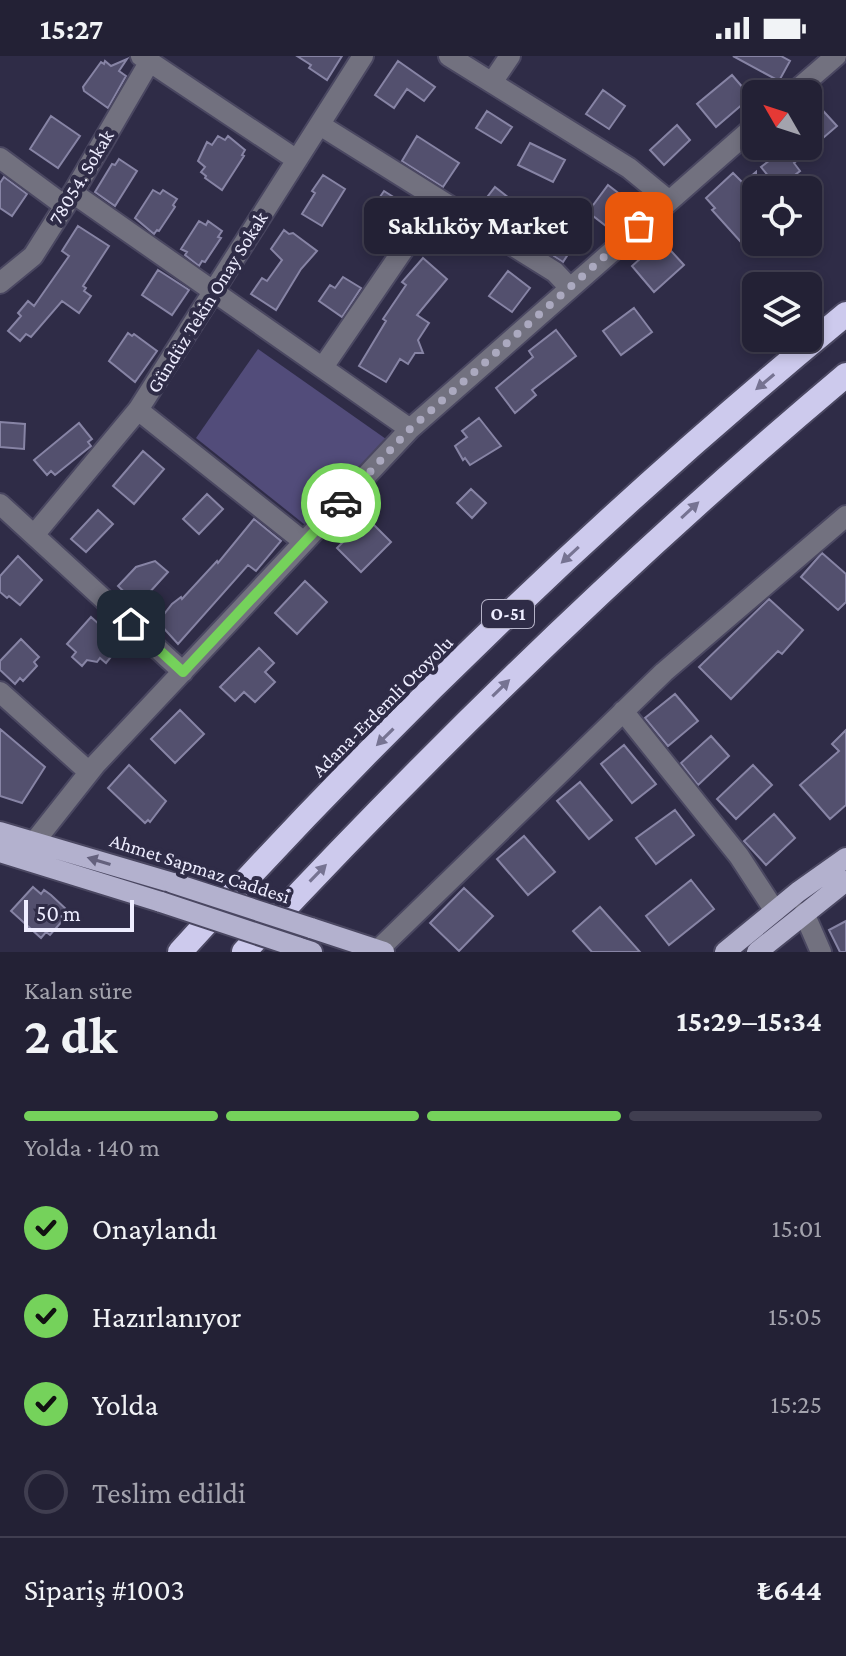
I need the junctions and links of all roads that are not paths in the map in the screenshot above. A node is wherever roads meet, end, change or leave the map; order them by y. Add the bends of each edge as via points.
1 (363, 56) edge
2 (449, 56) edge
3 (510, 56) edge
4 (146, 59) edge
5 (825, 59) edge
6 (805, 80) edge
7 (493, 81) junction
8 (320, 125) junction
9 (742, 137) edge
10 (0, 158) edge
11 (297, 160) junction
12 (438, 199) junction
13 (69, 200) junction
14 (668, 200) junction
15 (0, 283) edge
16 (570, 288) junction
17 (214, 291) junction
18 (846, 314) edge
19 (323, 367) junction
20 (846, 375) edge
21 (138, 410) junction
22 (410, 429) junction
23 (0, 504) edge
24 (846, 516) edge
25 (34, 535) junction
26 (304, 542) junction
27 (183, 672) junction
28 (0, 692) edge
29 (623, 711) junction
30 (89, 772) junction
31 (0, 832) edge
32 (35, 841) junction
33 (0, 852) edge
34 (846, 858) edge
35 (846, 881) edge
36 (775, 911) junction
37 (804, 913) junction
38 (776, 945) edge
39 (305, 950) edge
40 (381, 951) edge
41 (180, 952) edge
42 (244, 952) edge
43 (725, 952) edge
44 (757, 952) edge
45 (821, 952) edge

1 - 8 street, Gündüz Tekin Onay Sokak
2 - 7 street
3 - 7 street
4 - 11 street
4 - 13 street, 78054. Sokak
5 - 6 street
7 - 14 street via 629,168
8 - 11 street, Gündüz Tekin Onay Sokak
8 - 12 street
9 - 14 street
10 - 13 street
11 - 17 street, Gündüz Tekin Onay Sokak
12 - 16 street via 555,272
12 - 19 street
13 - 15 street, 78054. Sokak via 33,256
13 - 17 street
14 - 16 street
16 - 22 street
17 - 19 street
17 - 21 street, Gündüz Tekin Onay Sokak
18 -> 41 highway, Adana-Erdemli Otoyolu / O-51 via 651,481 500,621
19 - 22 street
42 -> 20 highway, O-51 via 580,611
21 - 25 street, Gündüz Tekin Onay Sokak
21 - 26 street
22 - 26 street
23 - 25 street
24 - 29 street
25 - 27 street
26 - 27 street
27 - 30 street
28 - 30 street
29 - 36 street via 739,856
29 - 40 street
30 - 32 street
31 - 32 main road, Ahmet Sapmaz Caddesi
40 -> 32 main road, Ahmet Sapmaz Caddesi, bridge
33 - 39 main road, bridge
34 - 36 main road
35 - 37 main road
36 - 43 main road
37 - 38 main road
37 - 45 street
38 - 44 main road

